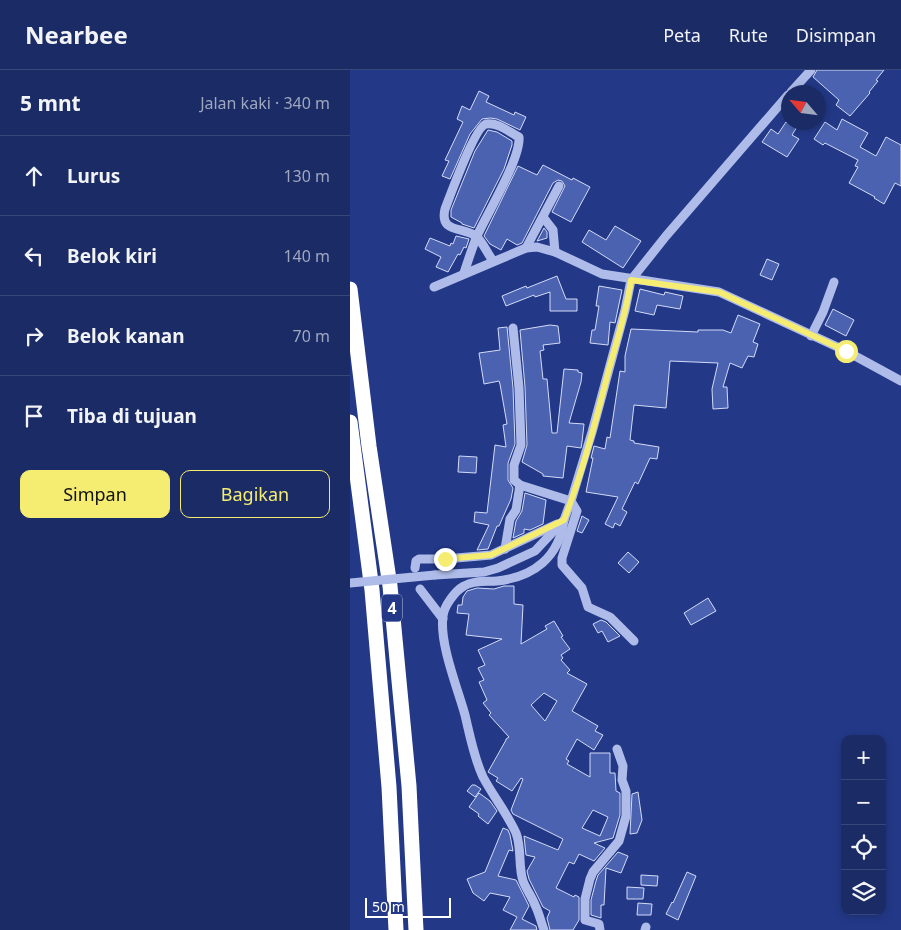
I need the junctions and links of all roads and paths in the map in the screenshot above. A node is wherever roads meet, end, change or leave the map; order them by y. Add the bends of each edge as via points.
1 (811, 70) edge
2 (798, 85) edge
3 (781, 104) edge
4 (559, 186) dead end
5 (543, 216) junction
6 (476, 237) junction
7 (526, 248) junction
8 (555, 252) junction
9 (493, 261) junction
10 (464, 273) junction
11 (631, 280) junction
12 (834, 282) dead end
13 (434, 287) dead end
14 (350, 289) edge
15 (513, 328) dead end
16 (812, 336) junction
17 (901, 381) edge
18 (350, 422) edge
19 (520, 485) junction
20 (571, 501) junction
21 (564, 520) junction
22 (505, 549) junction
23 (415, 568) dead end
24 (350, 583) edge
25 (420, 589) dead end
26 (442, 619) junction
27 (634, 641) dead end
28 (617, 749) dead end
29 (396, 930) edge
30 (416, 930) edge
31 (544, 930) edge
32 (600, 930) edge

1 - 2 street
3 - 11 street
4 - 5 street
5 - 7 street
5 - 8 street via 553,230
6 - 6 street via 518,152 518,137 499,125 486,124 473,139 443,218 445,223
6 - 9 street
6 - 10 street
7 - 8 street
7 - 9 street
8 - 11 street via 602,274
9 - 10 street
10 - 13 street
11 - 16 street via 719,292
11 - 20 street
12 - 16 street
14 - 30 highway, 4 via 390,586 409,786
15 - 19 street via 521,445 514,466 514,480
16 - 17 street
18 - 29 highway, 4 via 372,590 389,787
19 - 20 street
19 - 22 street
20 - 21 street
20 - 27 street via 577,511 562,565 582,588 588,607 610,617
21 - 22 street
21 - 24 street, bridge via 535,551 498,568 484,572
21 - 26 street via 557,545 538,567 512,578 463,586 444,610
22 - 23 street via 486,555 419,559
25 - 26 street
26 - 31 street via 450,665 476,757 516,834 523,880
28 - 32 street via 623,766 626,816 619,841 593,872 585,899 585,920 599,924

